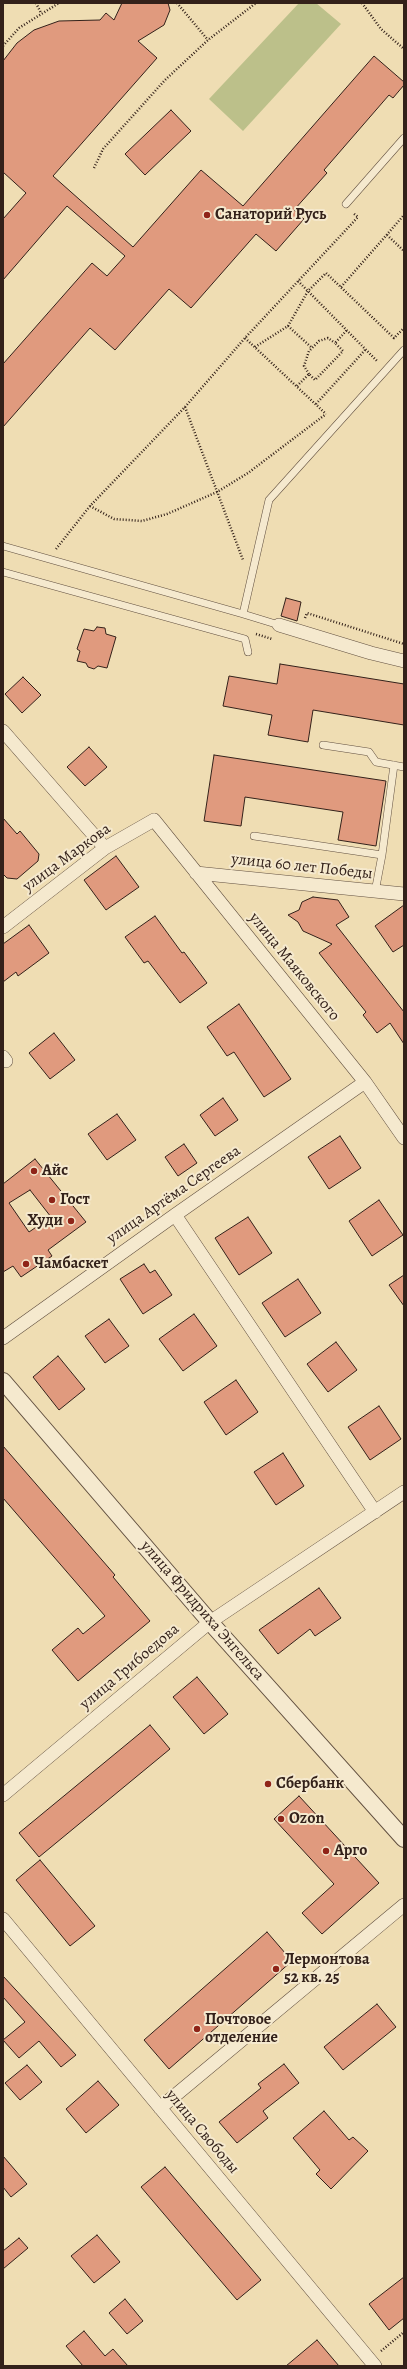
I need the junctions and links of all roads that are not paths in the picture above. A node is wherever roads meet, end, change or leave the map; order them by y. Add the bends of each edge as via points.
1 (404, 138) edge
2 (346, 204) dead end
3 (404, 350) edge
4 (3, 546) edge
5 (3, 572) edge
6 (243, 614) junction
7 (279, 625) joint
8 (248, 652) dead end
9 (404, 661) edge
10 (3, 731) edge
11 (323, 745) dead end
12 (394, 765) junction
13 (404, 767) edge
14 (154, 820) joint
15 (254, 836) dead end
16 (105, 848) junction
17 (382, 855) junction
18 (196, 873) junction
19 (375, 892) junction
20 (404, 894) edge
21 (3, 928) edge
22 (365, 1082) junction
23 (404, 1138) edge
24 (175, 1215) junction
25 (3, 1338) edge
26 (3, 1381) edge
27 (404, 1492) edge
28 (375, 1512) junction
29 (210, 1622) junction
30 (3, 1795) edge
31 (404, 1839) edge
32 (404, 1905) edge
33 (3, 1919) edge
34 (160, 2108) junction
35 (372, 2363) edge

1 - 2 lane
3 - 6 lane via 269,500
4 - 6 lane
5 - 8 lane via 245,639
6 - 7 lane
7 - 9 street
10 - 16 street
11 - 12 lane via 369,752 376,762
12 - 13 lane
12 - 17 lane
14 - 16 street, улица Маркова
14 - 18 street, улица Маяковского
15 - 17 lane
16 - 21 street, улица Маркова
17 - 19 lane
18 - 19 street, улица 60 лет Победы
18 - 22 street, улица Маяковского
19 - 20 street, улица 60 лет Победы
22 - 23 street, улица Маяковского
22 - 24 street, улица Артёма Сергеева
24 - 25 street, улица Артёма Сергеева
24 - 28 street
26 - 29 street, улица Фридриха Энгельса
27 - 28 street, улица Грибоедова
28 - 29 street, улица Грибоедова
29 - 30 street, улица Грибоедова
29 - 31 street, улица Фридриха Энгельса
32 - 34 street
33 - 34 street, улица Свободы
34 - 35 street, улица Свободы

